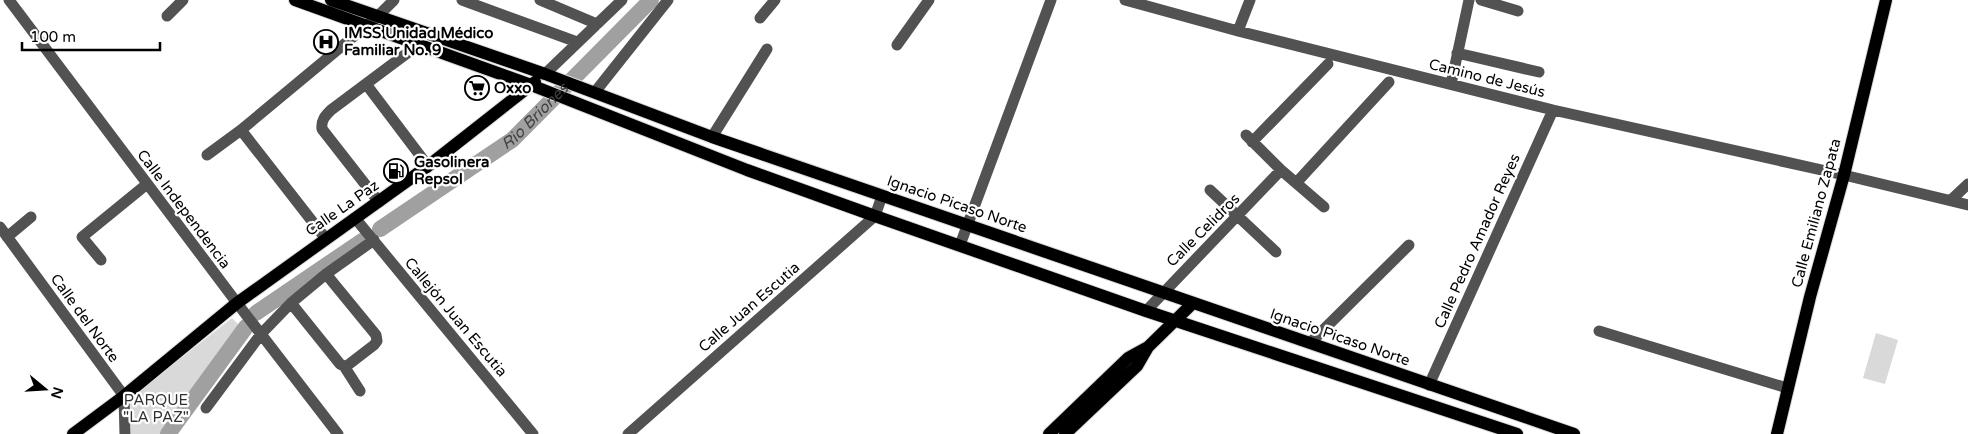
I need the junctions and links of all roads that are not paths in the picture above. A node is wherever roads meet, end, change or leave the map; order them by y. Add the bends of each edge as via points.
1 (9, 0) edge
2 (183, 0) edge
3 (295, 0) edge
4 (331, 0) edge
5 (394, 0) edge
6 (462, 0) edge
7 (540, 0) edge
8 (621, 0) edge
9 (668, 0) edge
10 (775, 0) edge
11 (929, 0) edge
12 (1051, 0) edge
13 (1125, 0) edge
14 (1250, 0) edge
15 (1469, 0) edge
16 (1481, 0) edge
17 (1886, 0) edge
18 (1518, 11) dead end
19 (167, 16) dead end
20 (377, 17) junction
21 (760, 18) dead end
22 (597, 24) junction
23 (366, 26) junction
24 (1238, 31) junction
25 (578, 42) junction
26 (418, 45) junction
27 (897, 45) dead end
28 (767, 50) dead end
29 (1458, 53) junction
30 (1328, 64) dead end
31 (1539, 72) dead end
32 (545, 74) junction
33 (1389, 82) dead end
34 (366, 84) junction
35 (1451, 84) junction
36 (531, 86) junction
37 (589, 90) junction
38 (1553, 110) junction
39 (241, 130) junction
40 (712, 137) junction
41 (208, 155) dead end
42 (428, 166) junction
43 (1281, 170) junction
44 (1844, 175) junction
45 (1297, 182) junction
46 (147, 184) junction
47 (1968, 184) edge
48 (1210, 190) dead end
49 (882, 196) junction
50 (1951, 200) junction
51 (379, 202) junction
52 (1968, 205) edge
53 (1324, 207) dead end
54 (874, 216) junction
55 (31, 217) dead end
56 (1238, 217) junction
57 (355, 218) junction
58 (967, 225) junction
59 (4, 232) edge
60 (326, 239) junction
61 (374, 240) junction
62 (960, 245) junction
63 (1409, 245) dead end
64 (1276, 252) dead end
65 (101, 260) dead end
66 (326, 274) junction
67 (1163, 293) junction
68 (291, 303) junction
69 (1193, 303) junction
70 (237, 304) junction
71 (1146, 311) junction
72 (1175, 320) junction
73 (1599, 331) dead end
74 (261, 334) junction
75 (1310, 343) junction
76 (1148, 347) junction
77 (344, 366) junction
78 (1429, 385) junction
79 (1787, 388) junction
80 (360, 391) dead end
81 (124, 396) junction
82 (206, 408) dead end
83 (73, 434) edge
84 (125, 434) edge
85 (338, 434) edge
86 (533, 434) edge
87 (628, 434) edge
88 (1049, 434) edge
89 (1065, 434) edge
90 (1517, 434) edge
91 (1574, 434) edge
92 (1777, 434) edge

1 - 46 street, Calle Independencia
2 - 19 street
3 - 23 main road
4 - 20 main road, Ignacio Picaso Norte
5 - 20 street
6 - 25 street
7 - 22 street
8 - 22 street, Calle La Paz
9 - 37 street
10 - 21 street
11 - 27 street
12 - 58 street
13 - 24 street, Camino de Jesús
14 - 24 street
15 - 29 street
16 - 18 street
17 - 44 main road, Calle Emiliano Zapata
20 - 23 street
20 - 32 main road, Ignacio Picaso Norte
22 - 25 street, Calle La Paz
23 - 26 main road
23 - 39 street
24 - 35 street, Camino de Jesús
25 - 32 street, Calle La Paz
26 - 34 street
26 - 36 main road
28 - 40 street
29 - 31 street
29 - 35 street
30 - 43 street via 1249,138
32 - 36 main road, Calle La Paz
32 - 37 main road, Ignacio Picaso Norte
33 - 45 street
34 - 42 street
34 - 51 street via 324,117 322,129
35 - 38 street, Camino de Jesús
36 - 42 main road, Calle La Paz
36 - 54 main road
37 - 40 main road, Ignacio Picaso Norte
38 - 44 street, Camino de Jesús
38 - 78 street, Calle Pedro Amador Reyes
39 - 41 street
39 - 60 street
40 - 49 main road, Ignacio Picaso Norte
42 - 51 main road, Calle La Paz
43 - 45 street
43 - 56 street, Calle Celidros
44 - 50 street, Camino de Jesús
44 - 79 main road, Calle Emiliano Zapata
45 - 53 street
46 - 65 street via 82,237
46 - 70 street, Calle Independencia
47 - 50 street
48 - 56 street
49 - 54 street, Calle Juan Escutia
49 - 58 main road, Ignacio Picaso Norte
50 - 52 street, Camino de Jesús
51 - 57 main road, Calle La Paz
54 - 62 main road
54 - 87 street, Calle Juan Escutia
55 - 59 street
56 - 64 street
56 - 67 street, Calle Celidros
57 - 60 main road, Calle La Paz
57 - 61 street, Callejón Juan Escutia
58 - 62 street
58 - 67 main road, Ignacio Picaso Norte
59 - 81 street, Calle del Norte
60 - 70 main road, Calle La Paz
61 - 66 street
61 - 86 street, Callejón Juan Escutia
62 - 71 main road
63 - 75 street
66 - 68 street
66 - 77 street via 376,335 374,345
67 - 69 main road, Ignacio Picaso Norte
67 - 71 street, Calle Celidros
68 - 74 street
68 - 77 street
69 - 72 main road
69 - 75 main road, Ignacio Picaso Norte
70 - 74 street, Calle Independencia
70 - 81 main road, Calle La Paz
71 - 72 main road
72 - 76 main road
72 - 90 main road
73 - 79 street
74 - 82 street
74 - 85 street, Calle Independencia
75 - 78 main road, Ignacio Picaso Norte
76 - 88 main road via 1128,358
76 - 89 main road via 1137,366
77 - 80 street
78 - 91 main road, Ignacio Picaso Norte
79 - 92 main road, Calle Emiliano Zapata
81 - 83 main road, Calle La Paz
81 - 84 street

